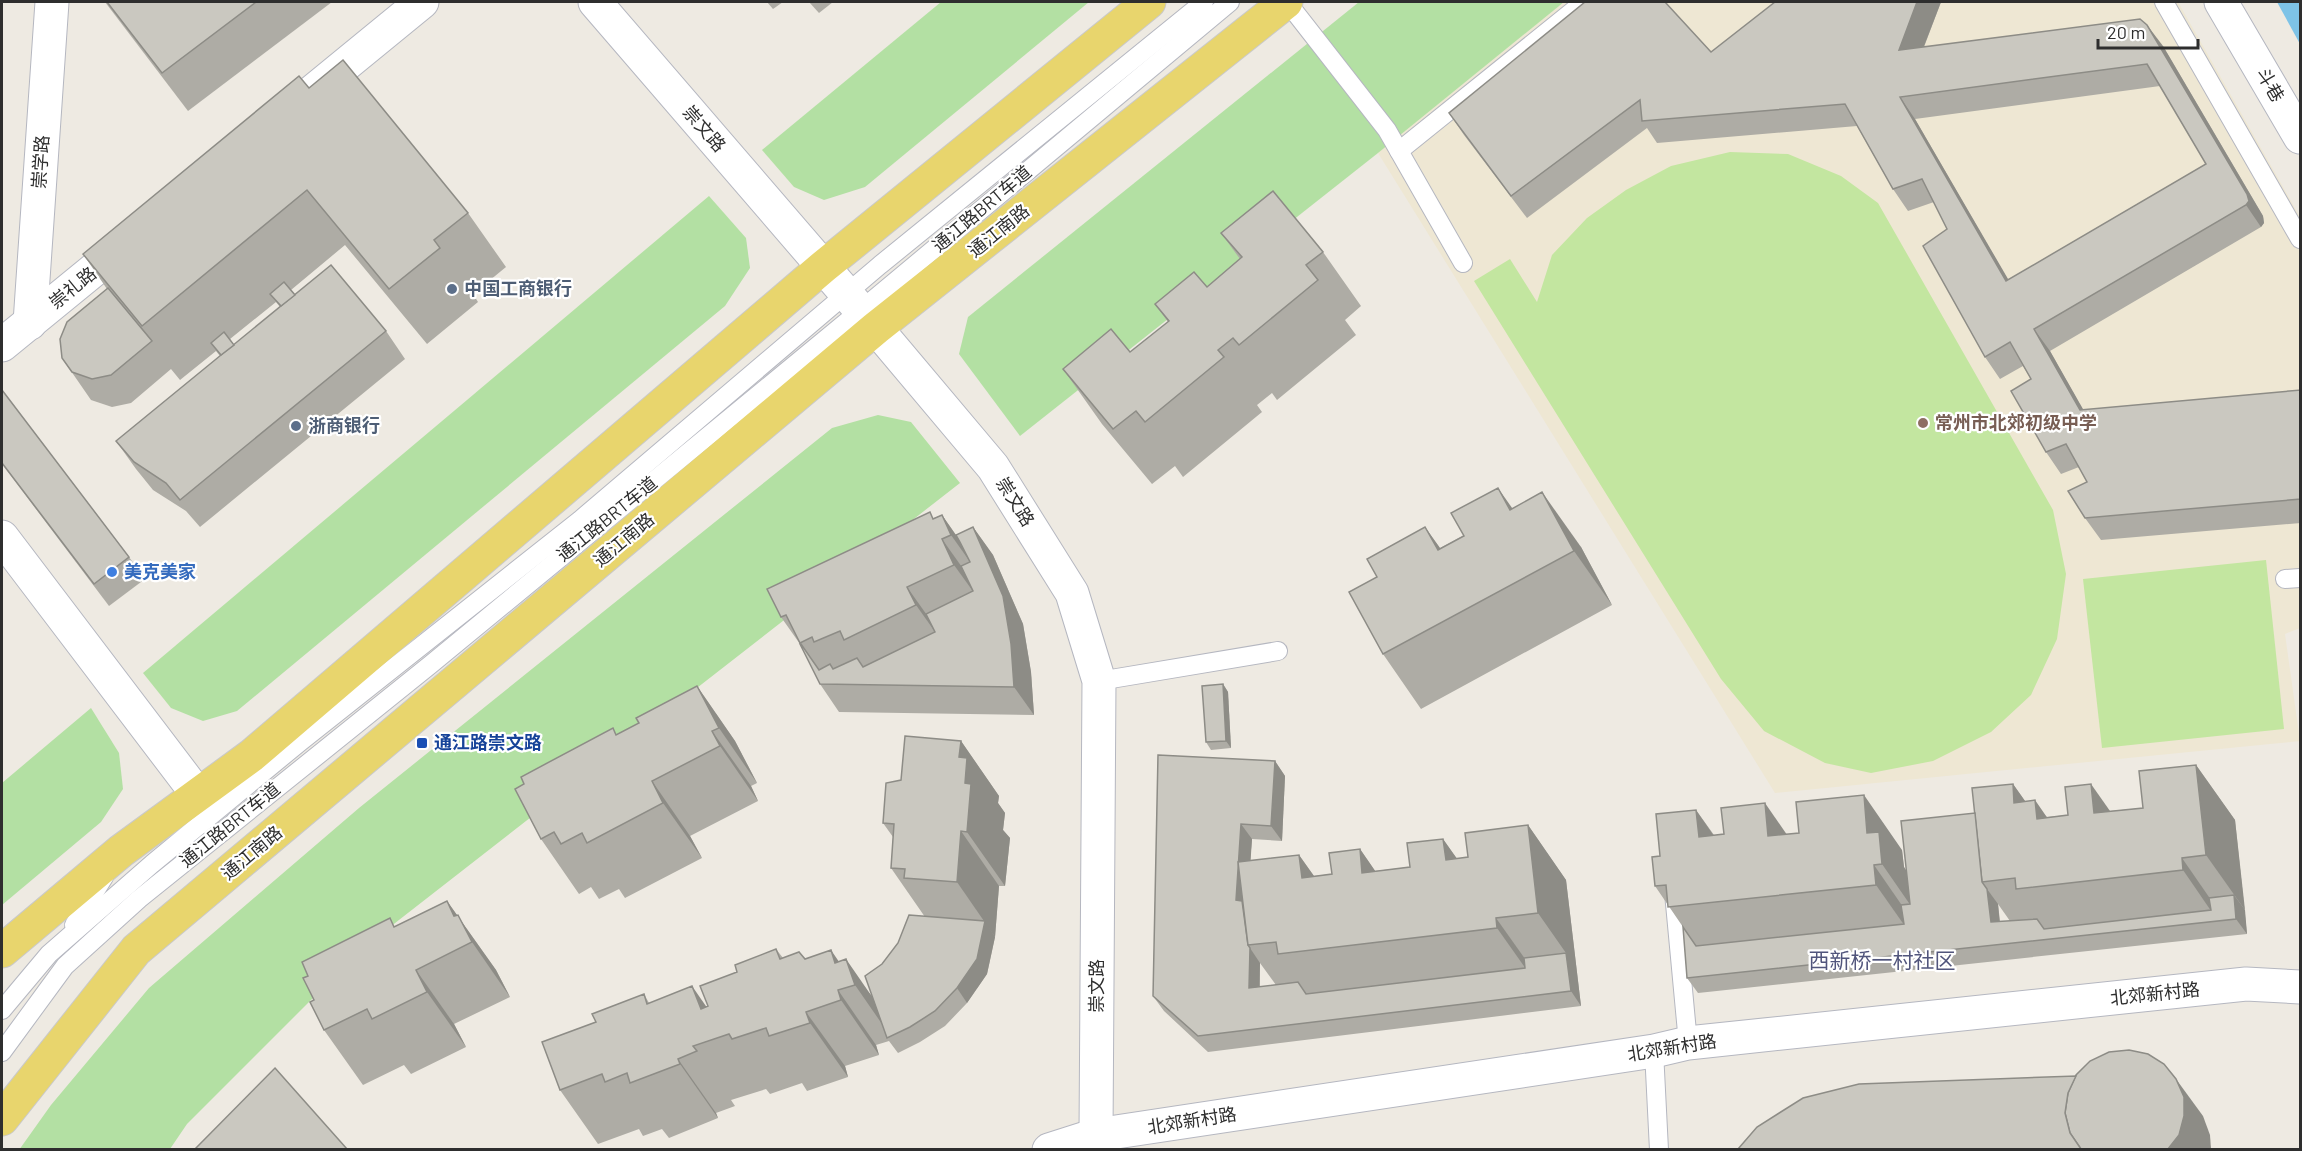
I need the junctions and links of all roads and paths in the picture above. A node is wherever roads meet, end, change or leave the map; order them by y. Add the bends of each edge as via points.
1 (52, 2) edge
2 (422, 2) edge
3 (595, 2) edge
4 (1149, 2) edge
5 (1204, 2) edge
6 (1230, 2) edge
7 (1287, 2) edge
8 (1584, 2) edge
9 (2164, 2) edge
10 (2221, 2) edge
11 (285, 114) edge
12 (2301, 137) edge
13 (1399, 151) junction
14 (148, 226) edge
15 (2301, 240) edge
16 (1463, 263) dead end
17 (823, 267) junction
18 (861, 311) junction
19 (16, 326) edge
20 (2, 345) edge
21 (2, 537) edge
22 (1278, 651) dead end
23 (1099, 681) junction
24 (198, 795) junction
25 (122, 851) junction
26 (1672, 879) edge
27 (62, 943) junction
28 (2, 951) edge
29 (2301, 987) edge
30 (2, 1010) edge
31 (74, 1027) junction
32 (1688, 1043) junction
33 (1654, 1051) junction
34 (2, 1052) edge
35 (2, 1094) edge
36 (2, 1119) edge
37 (1096, 1142) edge
38 (1049, 1149) edge
39 (1659, 1149) edge

1 - 19 street, 崇学路
2 - 11 street
3 - 17 street, 崇文路
4 - 17 main road
5 - 18 lane, 通江路BRT车道
6 - 18 lane, 通江路BRT车道
7 - 13 lane via 1387,130
7 - 18 main road, 通江南路
8 - 13 lane
9 - 15 lane
10 - 12 street, 斗巷
13 - 16 lane
14 - 19 street, 崇礼路
17 - 18 street, 崇文路
17 - 24 main road via 251,756
18 - 23 street, 崇文路 via 993,467 1072,593
18 - 27 lane, 通江路BRT车道 via 580,520 300,742
18 - 31 main road, 通江南路 via 136,950
18 - 34 lane, 通江路BRT车道 via 138,899 65,966
19 - 20 street, 崇礼路
21 - 24 street
22 - 23 lane
23 - 37 street, 崇文路
24 - 25 main road
25 - 27 lane
25 - 28 main road
26 - 32 lane
27 - 30 lane, 通江路BRT车道
29 - 32 street, 北郊新村路 via 2246,984
31 - 35 lane
31 - 36 main road, 通江南路
32 - 33 street, 北郊新村路
33 - 37 street, 北郊新村路
33 - 39 lane
37 - 38 street, 北郊新村路

